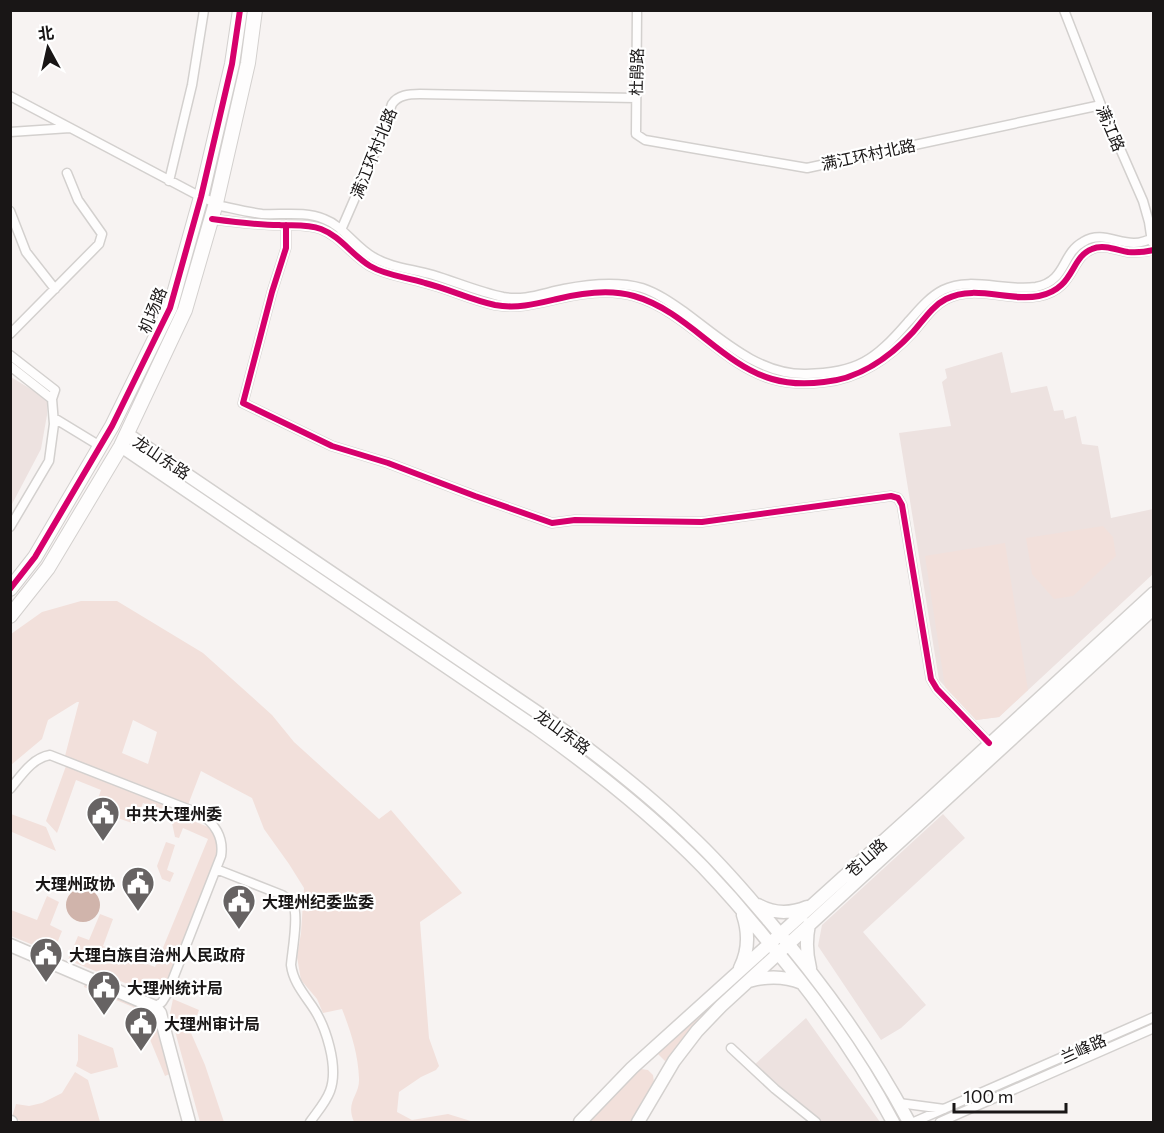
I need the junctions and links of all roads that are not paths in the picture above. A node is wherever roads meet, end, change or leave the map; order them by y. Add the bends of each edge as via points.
1 (204, 10) edge
2 (240, 10) edge
3 (255, 10) edge
4 (637, 10) edge
5 (1064, 10) edge
6 (1070, 10) edge
7 (10, 96) edge
8 (636, 98) junction
9 (1101, 105) junction
10 (70, 128) junction
11 (10, 132) edge
12 (636, 134) joint
13 (67, 173) dead end
14 (169, 181) junction
15 (201, 197) junction
16 (214, 209) junction
17 (10, 211) edge
18 (1154, 217) edge
19 (286, 225) junction
20 (341, 230) junction
21 (1153, 243) edge
22 (55, 289) junction
23 (910, 320) junction
24 (918, 326) junction
25 (10, 334) edge
26 (10, 355) edge
27 (10, 366) edge
28 (774, 375) junction
29 (52, 399) junction
30 (54, 418) junction
31 (124, 440) junction
32 (100, 446) junction
33 (152, 451) junction
34 (144, 462) junction
35 (10, 527) edge
36 (10, 589) edge
37 (1154, 593) edge
38 (1154, 608) edge
39 (10, 616) edge
40 (989, 743) junction
41 (10, 789) edge
42 (216, 870) junction
43 (754, 903) junction
44 (814, 904) junction
45 (740, 908) junction
46 (809, 924) junction
47 (784, 939) junction
48 (10, 945) edge
49 (774, 948) junction
50 (738, 972) junction
51 (812, 972) junction
52 (745, 983) junction
53 (802, 983) junction
54 (154, 1007) junction
55 (1154, 1017) edge
56 (1154, 1028) edge
57 (731, 1048) dead end
58 (899, 1103) junction
59 (944, 1109) junction
60 (189, 1122) edge
61 (310, 1122) edge
62 (580, 1122) edge
63 (638, 1122) edge
64 (816, 1122) edge
65 (893, 1122) edge
66 (911, 1122) edge
67 (944, 1122) edge

1 - 14 street via 192,85
2 - 15 main road, 机场路 via 232,64
3 - 16 main road, 机场路 via 248,63
4 - 8 street, 杜鹃路
5 - 9 street, 满江路
6 - 18 street, 满江路
7 - 10 street
8 - 12 street, 杜鹃路
8 - 20 street, 满江环村北路 via 401,96 392,104
9 - 12 street, 满江环村北路 via 807,168 645,140
9 - 21 street, 满江路 via 1143,201
10 - 11 street
10 - 14 street
13 - 22 street via 78,200 102,238
14 - 15 street
15 - 16 street
15 - 32 main road, 机场路 via 170,308
16 - 19 street via 242,223
16 - 20 street via 315,216
16 - 31 main road, 机场路 via 185,310
17 - 22 street via 26,252
19 - 28 street via 322,229 376,269 494,305 524,306 599,293 635,296 670,313 740,364 760,375
19 - 40 street via 286,248 243,403 332,446 552,523 575,519 702,522 898,498 931,679
20 - 28 street via 378,260 500,296 530,298 566,288 605,284 645,289
21 - 23 street via 1089,239 1077,246 1059,274 1045,285 955,286 932,297
21 - 24 street via 1144,252 1094,248 1082,257 1067,280 1042,295 953,296 938,304
22 - 25 street
23 - 24 street
23 - 28 street via 868,361 832,372
24 - 28 street via 884,358 848,378 783,382
26 - 29 street via 55,390
27 - 29 street
29 - 30 street
30 - 32 street
30 - 35 street via 49,462
31 - 33 main road, 龙山东路
31 - 34 main road, 龙山东路
31 - 39 main road, 机场路 via 48,568
32 - 36 main road, 机场路 via 35,557
33 - 34 main road
33 - 43 main road, 龙山东路 via 582,744 688,832
34 - 45 main road, 龙山东路 via 574,755 678,842
37 - 40 main road, 苍山路
38 - 46 main road, 苍山路
40 - 44 main road, 苍山路
41 - 42 street via 28,767 52,755 211,821 222,849
42 - 54 street via 167,994
42 - 61 street via 282,895 294,905 292,971 321,1022 333,1069 328,1096
43 - 44 main road via 783,913
43 - 47 main road, 龙山东路
44 - 47 main road, 苍山路
45 - 49 main road, 龙山东路
45 - 50 main road via 748,941
46 - 47 main road, 苍山路
46 - 51 main road via 807,951
47 - 49 main road, 苍山路
47 - 51 main road, 龙山东路
48 - 54 main road
49 - 50 main road, 苍山路
49 - 52 main road, 苍山路
49 - 53 main road, 龙山东路
50 - 62 main road, 苍山路 via 632,1068
51 - 58 main road, 龙山东路 via 855,1031
52 - 53 main road via 772,977
52 - 63 main road, 苍山路 via 683,1048
53 - 65 main road, 龙山东路 via 844,1039
54 - 60 main road via 160,1013
55 - 59 street, 兰峰路
56 - 67 street, 兰峰路
57 - 64 street
58 - 59 street
58 - 66 main road, 龙山东路
59 - 66 street, 兰峰路

